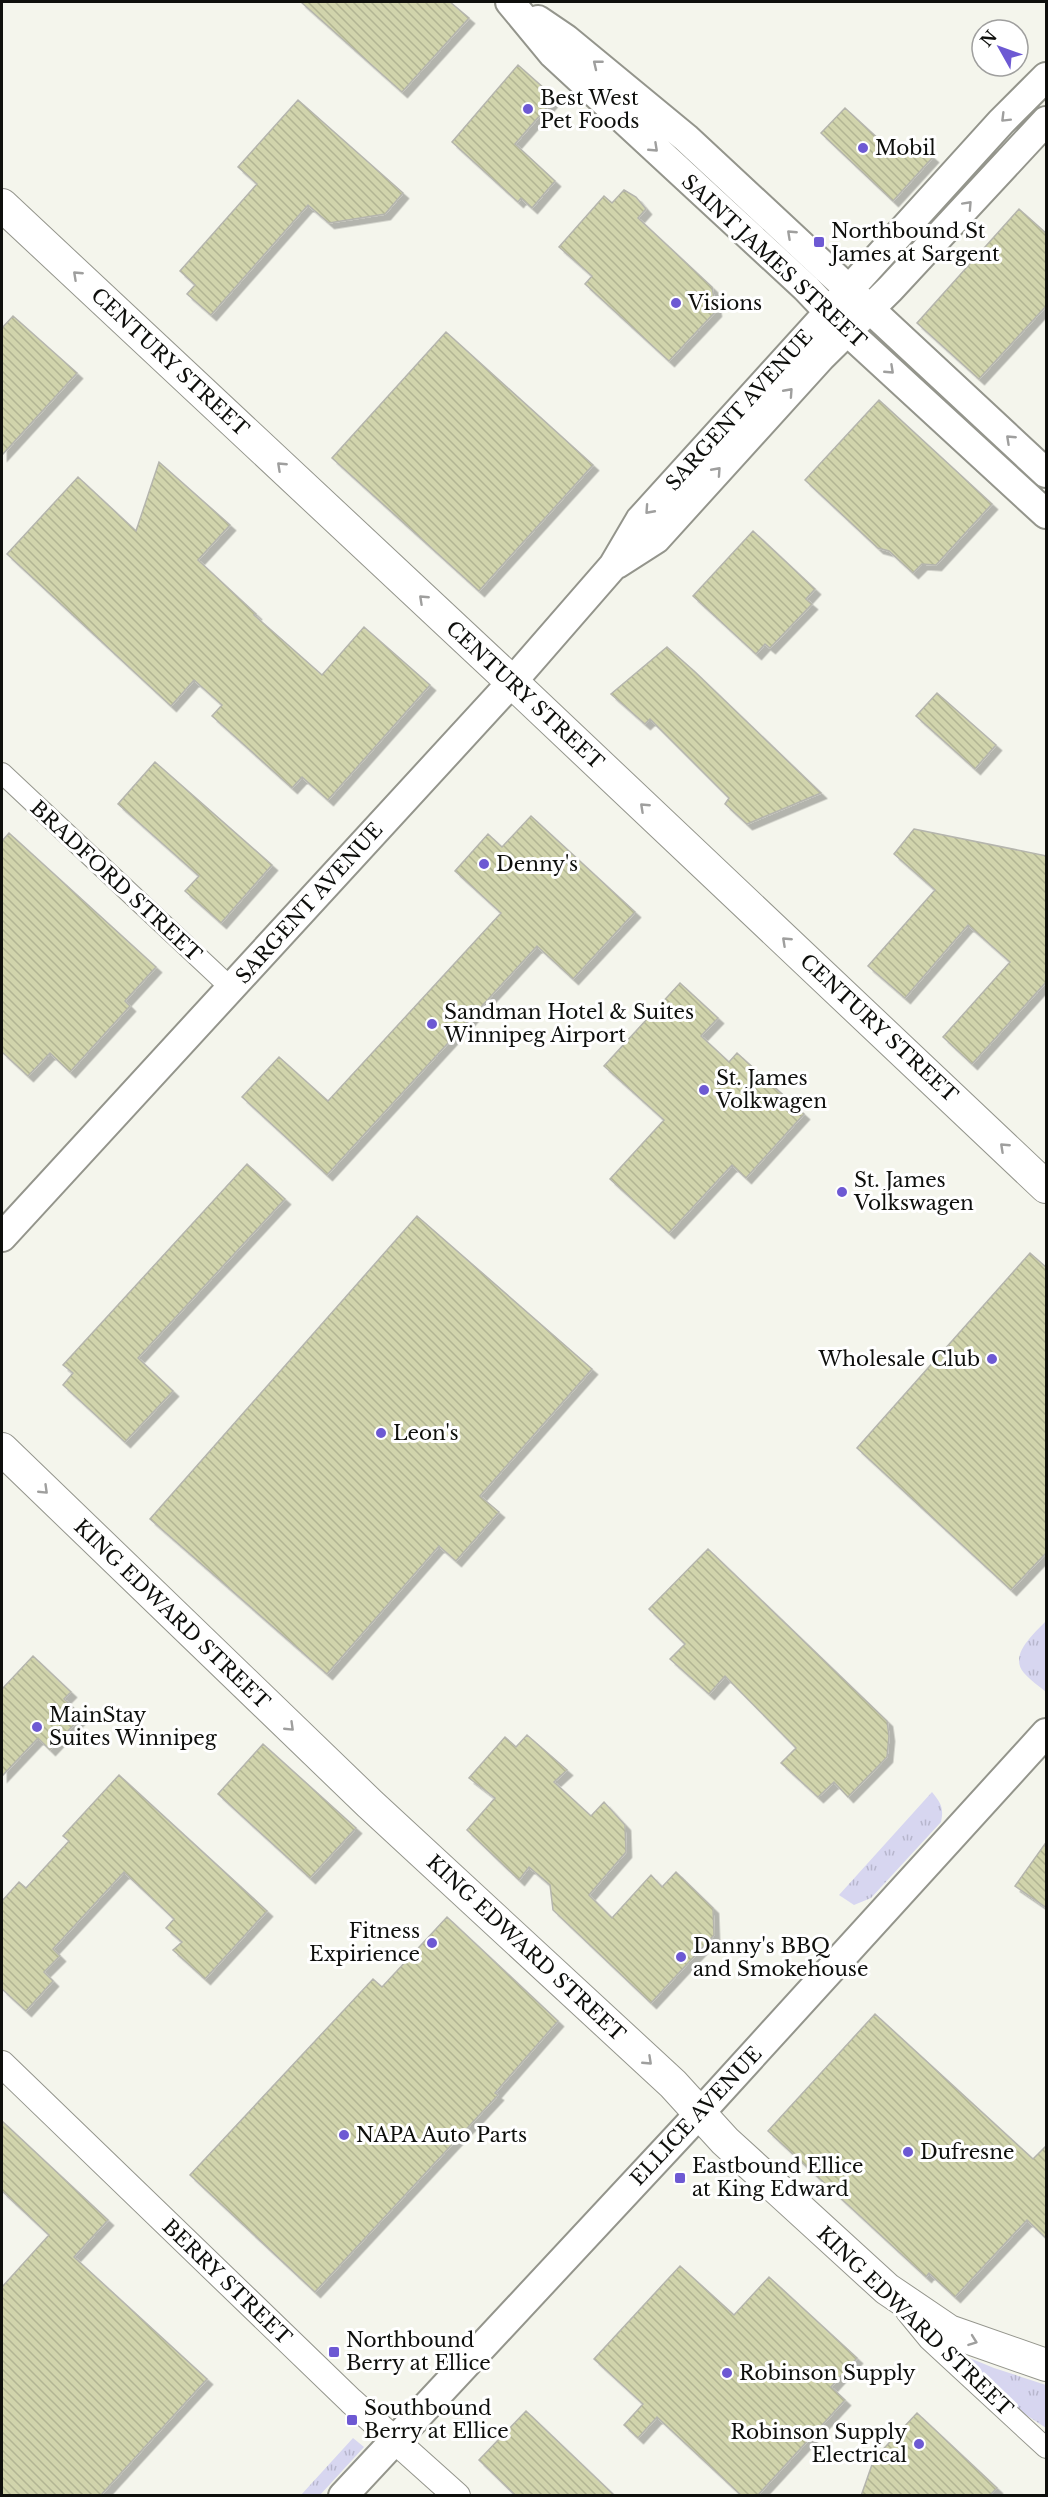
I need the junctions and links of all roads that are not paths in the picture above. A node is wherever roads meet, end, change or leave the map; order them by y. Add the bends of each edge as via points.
1 (511, 2) edge
2 (1047, 77) edge
3 (1047, 121) edge
4 (2, 205) edge
5 (849, 288) junction
6 (870, 308) junction
7 (828, 310) junction
8 (847, 331) junction
9 (1047, 473) edge
10 (1047, 514) edge
11 (613, 566) junction
12 (512, 682) junction
13 (2, 773) edge
14 (231, 988) junction
15 (1047, 1187) edge
16 (2, 1237) edge
17 (2, 1449) edge
18 (1047, 1733) edge
19 (2, 2064) edge
20 (699, 2114) junction
21 (887, 2289) junction
22 (1047, 2366) edge
23 (395, 2439) junction
24 (1047, 2448) edge
25 (343, 2496) edge
26 (457, 2496) edge

5 -> 1 main road, SAINT JAMES STREET via 686,138 566,39
1 -> 7 main road, SAINT JAMES STREET via 553,54
2 -> 5 main road, SARGENT AVENUE
6 -> 3 main road, SARGENT AVENUE
12 -> 4 main road, CENTURY STREET
5 - 6 main road, SAINT JAMES STREET
5 - 7 main road, SARGENT AVENUE
6 - 8 main road, SARGENT AVENUE
9 -> 6 main road, SAINT JAMES STREET
7 - 8 main road, SAINT JAMES STREET
7 -> 11 main road, SARGENT AVENUE via 640,520
8 -> 10 main road, SAINT JAMES STREET
11 -> 8 main road, SARGENT AVENUE via 656,539
11 - 12 main road, SARGENT AVENUE
12 - 14 main road, SARGENT AVENUE
15 -> 12 main road, CENTURY STREET
13 - 14 street, BRADFORD STREET
14 - 16 main road, SARGENT AVENUE
17 -> 20 main road, KING EDWARD STREET via 370,1804 673,2084
18 - 20 main road, ELLICE AVENUE
19 - 23 street, BERRY STREET via 301,2354
20 - 21 main road, KING EDWARD STREET
20 - 23 main road, ELLICE AVENUE
21 -> 22 main road via 949,2331
21 - 24 street, KING EDWARD STREET via 929,2340
23 - 25 main road, ELLICE AVENUE
23 - 26 street, BERRY STREET

